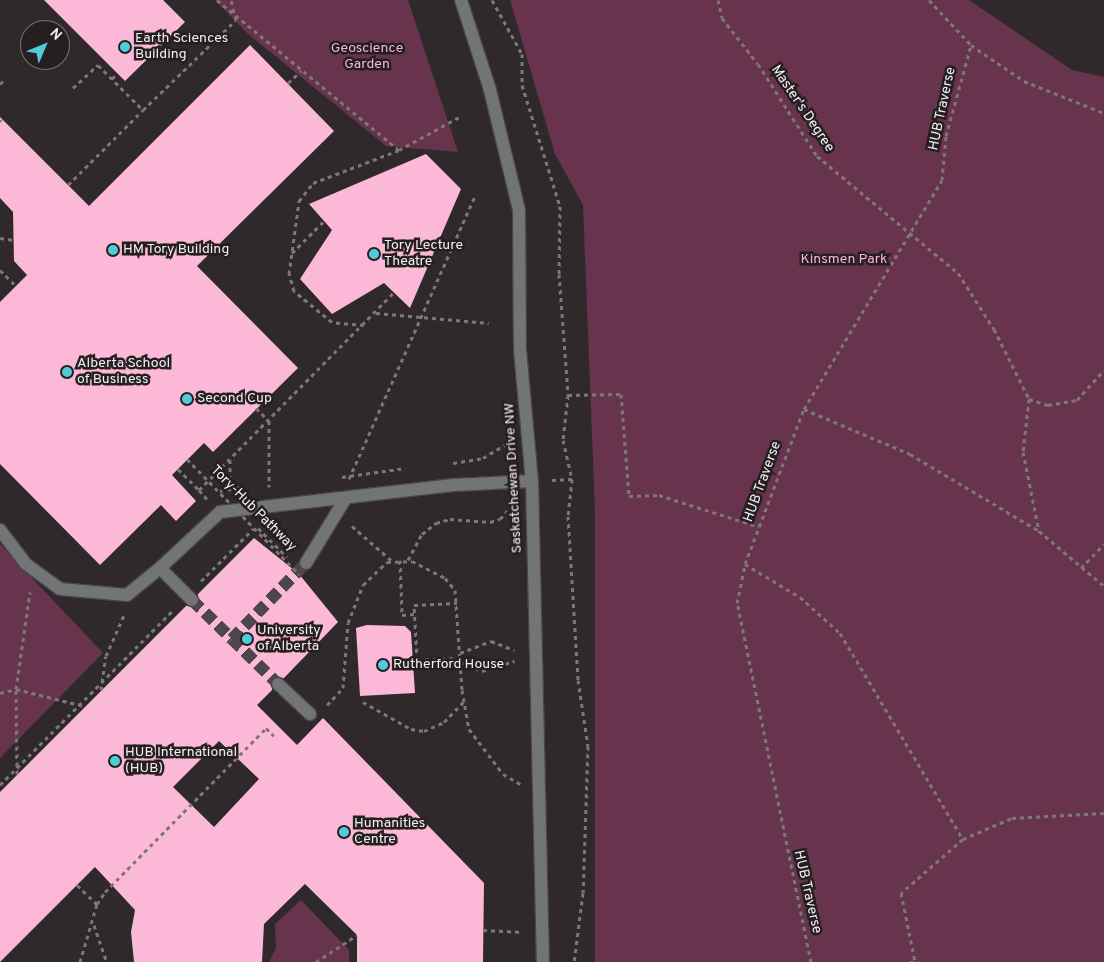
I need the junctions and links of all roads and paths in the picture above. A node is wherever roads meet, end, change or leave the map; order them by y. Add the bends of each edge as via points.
1 (217, 0) edge
2 (231, 0) edge
3 (461, 0) edge
4 (492, 0) edge
5 (718, 0) edge
6 (929, 0) edge
7 (236, 20) junction
8 (971, 45) junction
9 (301, 70) junction
10 (117, 73) dead end
11 (111, 78) junction
12 (5, 79) dead end
13 (288, 83) dead end
14 (0, 84) edge
15 (73, 88) dead end
16 (143, 110) junction
17 (1104, 113) edge
18 (461, 116) dead end
19 (400, 150) junction
20 (68, 185) dead end
21 (476, 194) dead end
22 (324, 221) dead end
23 (909, 235) junction
24 (0, 238) edge
25 (14, 240) dead end
26 (292, 254) junction
27 (0, 270) edge
28 (16, 286) dead end
29 (394, 292) dead end
30 (376, 313) junction
31 (418, 320) junction
32 (489, 323) dead end
33 (364, 325) junction
34 (1104, 370) edge
35 (568, 394) junction
36 (1029, 400) junction
37 (256, 408) dead end
38 (804, 409) junction
39 (269, 421) junction
40 (187, 459) dead end
41 (230, 459) junction
42 (178, 469) dead end
43 (532, 481) junction
44 (270, 489) dead end
45 (230, 496) dead end
46 (344, 501) junction
47 (507, 511) dead end
48 (352, 525) dead end
49 (759, 527) junction
50 (0, 530) edge
51 (1039, 531) junction
52 (1104, 544) edge
53 (289, 559) dead end
54 (400, 560) junction
55 (408, 560) junction
56 (392, 561) junction
57 (306, 563) tunnel mouth
58 (746, 564) junction
59 (160, 568) junction
60 (1081, 568) junction
61 (299, 574) dead end
62 (37, 575) junction
63 (198, 585) dead end
64 (1104, 586) edge
65 (127, 595) junction
66 (192, 600) tunnel mouth
67 (457, 603) junction
68 (176, 607) dead end
69 (415, 614) junction
70 (514, 650) dead end
71 (460, 658) junction
72 (409, 660) dead end
73 (417, 660) junction
74 (515, 661) dead end
75 (102, 681) junction
76 (278, 684) tunnel mouth
77 (16, 690) junction
78 (101, 690) dead end
79 (0, 692) edge
80 (363, 702) dead end
81 (463, 702) junction
82 (79, 705) junction
83 (84, 706) dead end
84 (310, 714) joint
85 (274, 736) dead end
86 (18, 766) junction
87 (18, 774) dead end
88 (0, 785) edge
89 (522, 786) dead end
90 (1104, 813) edge
91 (963, 839) junction
92 (77, 885) dead end
93 (97, 904) junction
94 (94, 924) junction
95 (483, 930) dead end
96 (544, 932) junction
97 (357, 935) dead end
98 (80, 962) edge
99 (107, 962) edge
100 (316, 962) edge
101 (543, 962) edge
102 (574, 962) edge
103 (810, 962) edge
104 (910, 962) edge
105 (917, 962) edge

1 - 7 path
2 - 7 path
3 - 43 street, Saskatchewan Drive NW via 490,90 518,210 520,350
4 - 35 path via 522,54 522,85 560,206 559,274
5 - 23 path, Master's Degree via 722,18 758,64 817,156
6 - 8 path
7 - 9 path
7 - 16 path
8 - 17 path via 1024,81
8 - 23 path, HUB Traverse via 946,136 942,180
9 - 13 path
9 - 19 path
10 - 11 path
11 - 15 path via 98,65
11 - 16 path
12 - 14 path
16 - 20 path
18 - 19 path
19 - 26 path via 313,183 299,201
21 - 31 path
22 - 26 path
23 - 36 path, Master's Degree via 958,273 994,329
23 - 38 path, HUB Traverse
24 - 25 path
26 - 33 path via 290,282 301,300 332,322
27 - 28 path
29 - 30 path
30 - 31 path
30 - 33 path
31 - 32 path
31 - 46 path via 351,473
33 - 39 path
34 - 36 path via 1077,400 1048,404
35 - 49 path via 621,394 629,496 659,496
35 - 102 path via 563,440 572,479 568,516 576,651 588,746 583,893
36 - 51 path via 1022,452
37 - 39 path
38 - 49 path, HUB Traverse
38 - 51 path via 910,454
39 - 41 path
39 - 44 path
40 - 61 path, Tory-Hub Pathway, bridge
41 - 42 path via 199,490
41 - 45 path
43 - 46 street via 455,485
43 - 96 street, Saskatchewan Drive NW
46 - 57 street
46 - 59 street via 220,512
47 - 55 path via 490,522 450,519 436,523 422,534
48 - 56 path
49 - 58 path, HUB Traverse
50 - 62 street
51 - 60 path
52 - 60 path
53 - 63 path via 256,526
54 - 55 path
54 - 56 path
54 - 69 path via 402,615
55 - 67 path via 449,582
56 - 84 path via 375,569 352,606 343,688 327,705
58 - 91 path via 800,597 840,633
58 - 103 path, HUB Traverse via 737,603
59 - 65 street
59 - 66 street
60 - 64 path
62 - 65 street via 78,592
62 - 77 path via 28,594
65 - 75 path
67 - 69 path via 414,605
67 - 71 path
68 - 75 path
69 - 73 path
70 - 71 path via 491,641
71 - 73 path
71 - 74 path via 482,671
71 - 81 path
72 - 73 path
75 - 78 path
75 - 82 path
76 - 84 street
77 - 79 path
77 - 82 path
77 - 86 path
80 - 81 path via 382,709 411,729 424,731 444,722
81 - 89 path via 477,745 503,774
82 - 83 path
82 - 86 path
85 - 93 path via 266,728
86 - 87 path
86 - 88 path
90 - 91 path via 1012,818
91 - 105 path via 901,893
92 - 93 path
93 - 94 path
94 - 98 path
94 - 99 path
95 - 96 path
96 - 101 street, Saskatchewan Drive NW
97 - 100 path
104 - 105 path

